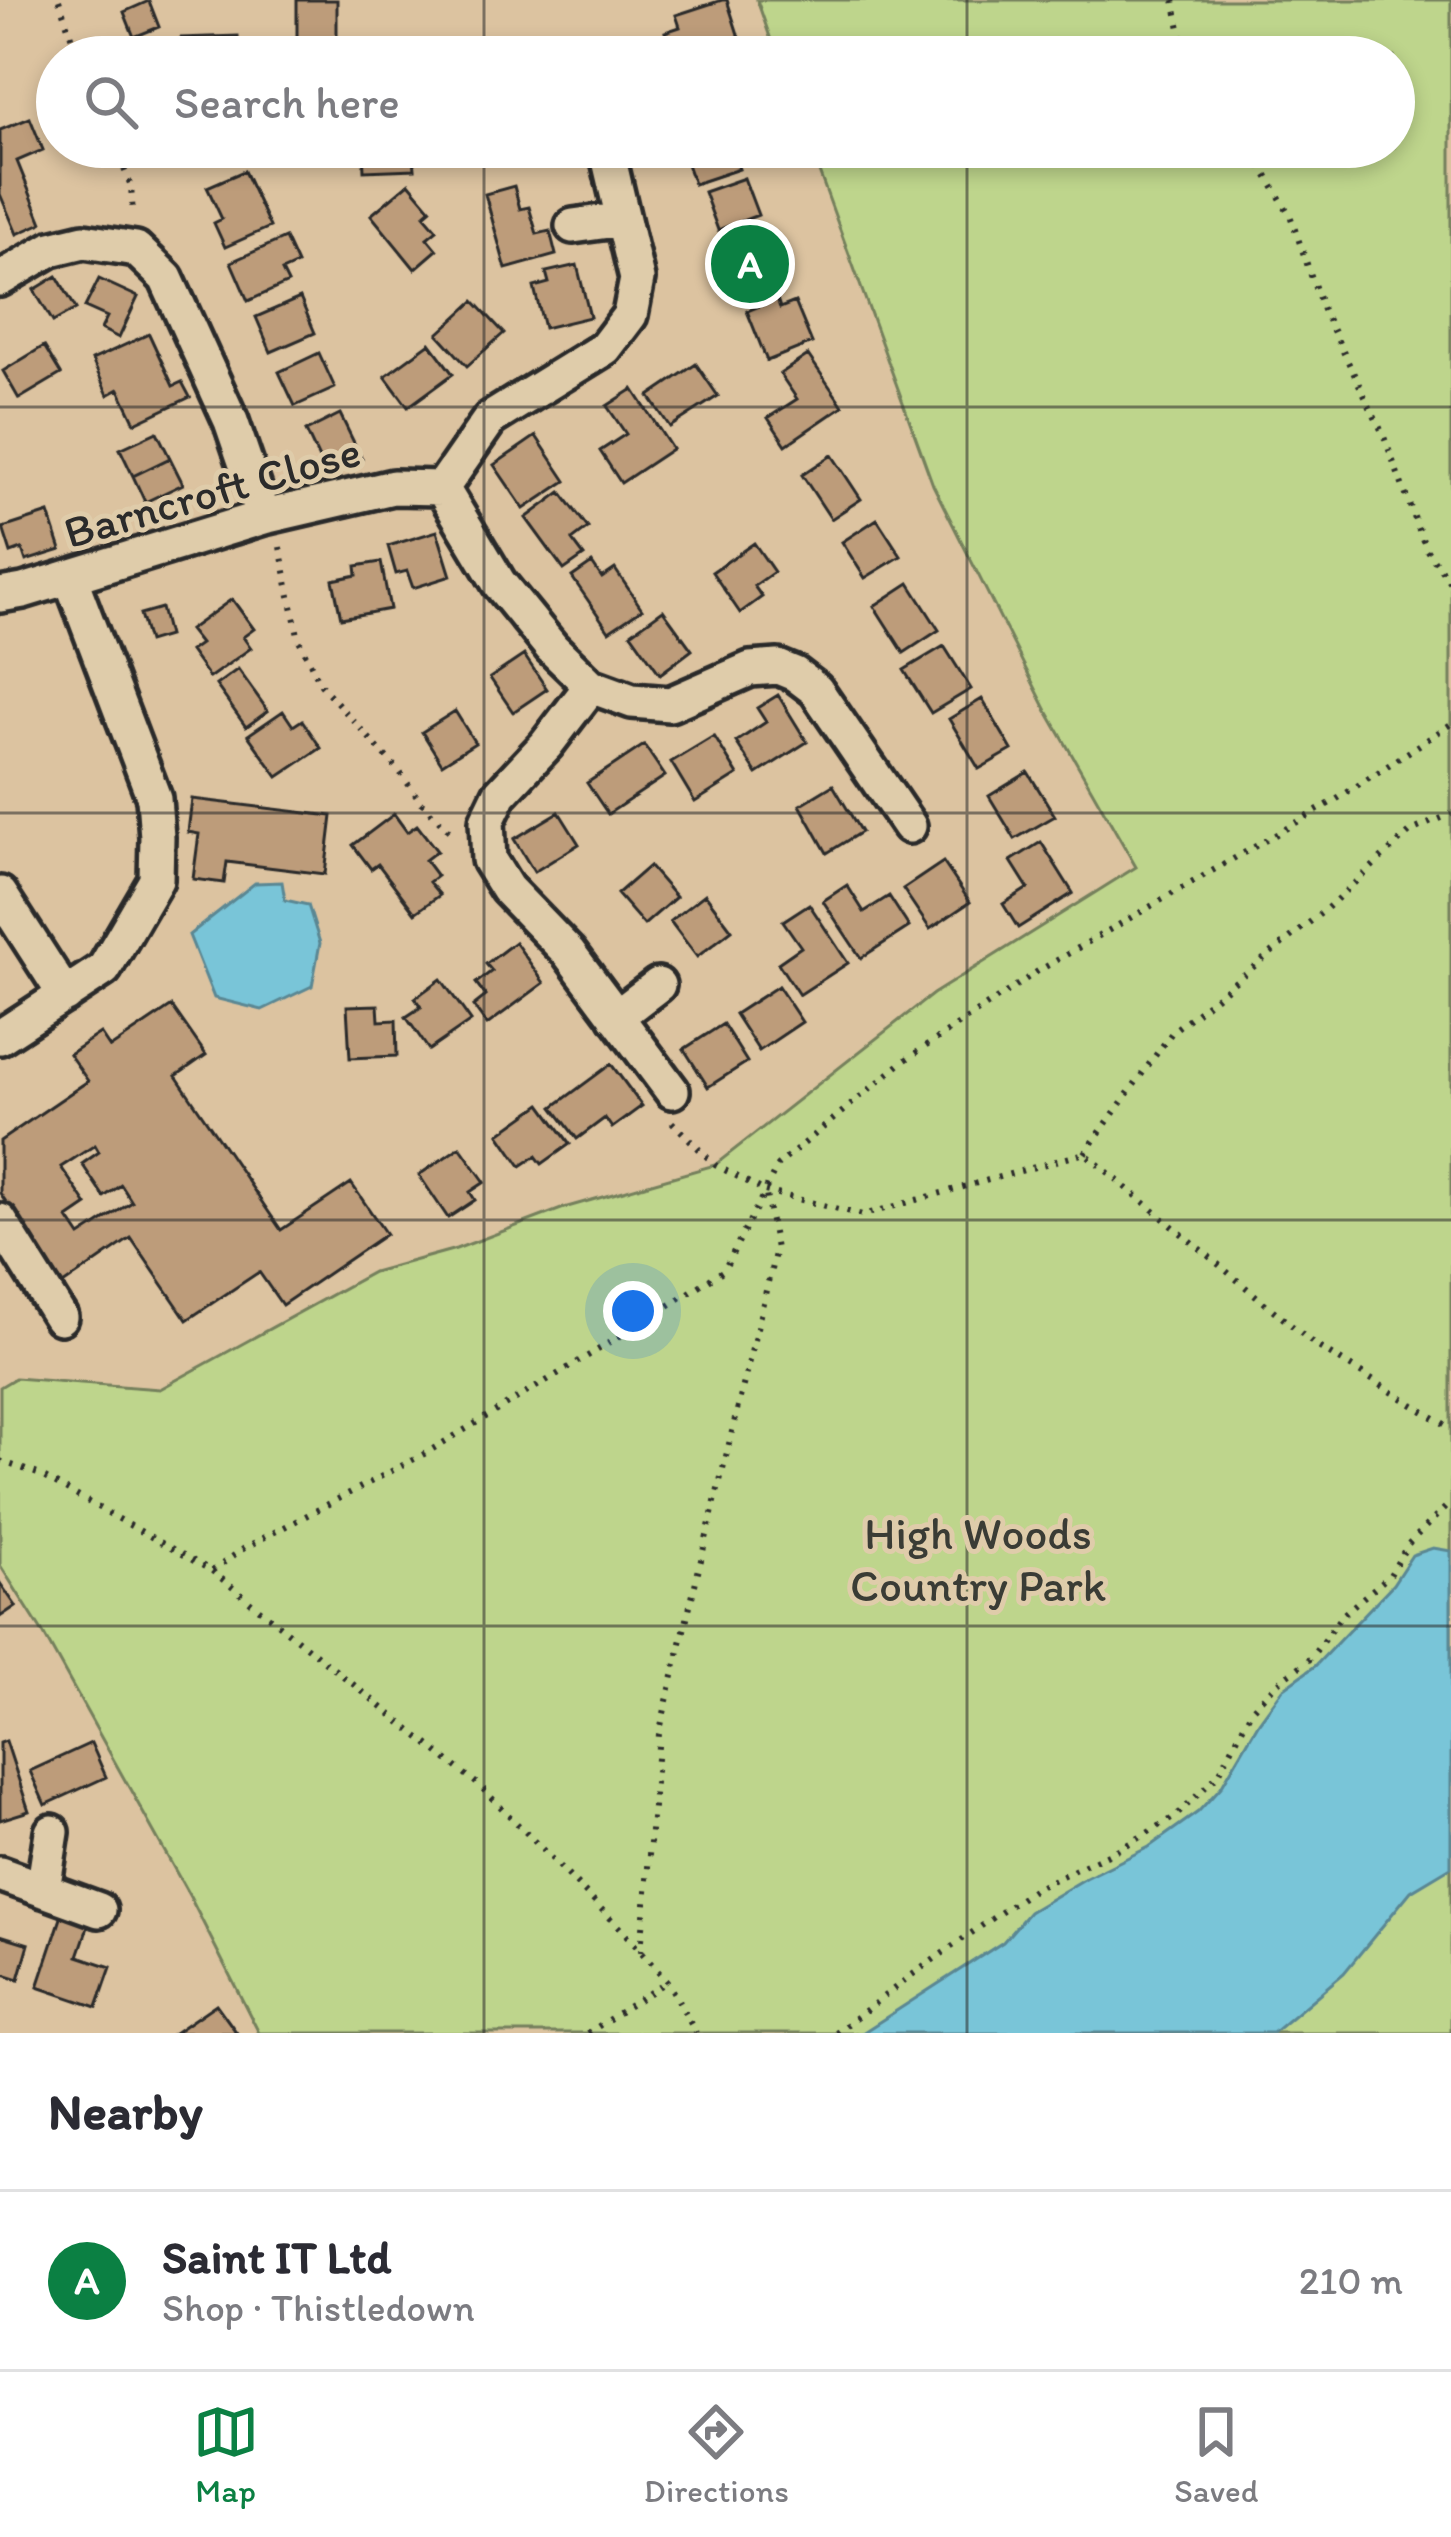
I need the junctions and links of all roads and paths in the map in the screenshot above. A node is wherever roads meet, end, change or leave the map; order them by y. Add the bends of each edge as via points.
1 (59, 0) edge
2 (1174, 0) edge
3 (71, 36) edge
4 (1182, 36) edge
5 (124, 168) edge
6 (611, 168) edge
7 (1262, 168) edge
8 (623, 219) junction
9 (573, 226) dead end
10 (136, 249) junction
11 (0, 279) edge
12 (442, 488) junction
13 (264, 517) junction
14 (70, 577) junction
15 (1451, 584) edge
16 (0, 595) edge
17 (591, 686) junction
18 (1451, 724) edge
19 (1451, 814) edge
20 (909, 826) dead end
21 (462, 845) dead end
22 (0, 894) edge
23 (658, 985) dead end
24 (65, 994) junction
25 (616, 1017) junction
26 (0, 1037) edge
27 (672, 1091) dead end
28 (1085, 1153) junction
29 (715, 1165) dead end
30 (765, 1191) junction
31 (0, 1221) edge
32 (60, 1317) dead end
33 (1451, 1428) edge
34 (0, 1462) edge
35 (1451, 1502) edge
36 (212, 1571) junction
37 (52, 1832) dead end
38 (0, 1874) edge
39 (43, 1890) junction
40 (99, 1910) dead end
41 (641, 1952) junction
42 (667, 1981) junction
43 (588, 2033) edge
44 (696, 2033) edge
45 (836, 2033) edge

1 - 3 path
2 - 4 path
5 - 10 path
6 - 8 street
7 - 15 path via 1290,215 1322,310 1383,434 1426,549
8 - 9 street
8 - 12 street via 638,279 630,315 605,348 490,419
10 - 11 street via 84,241 51,249
10 - 13 street via 166,278
12 - 13 street, Barncroft Close via 393,487
12 - 17 street via 499,583
13 - 14 street, Barncroft Close
13 - 21 path via 279,544 299,640 321,685
14 - 16 street, Barncroft Close
14 - 24 street via 154,798 158,837 156,880 104,969
17 - 20 street via 670,704 750,669 795,674 816,690
17 - 25 street via 500,794 487,821 489,860
18 - 30 path via 1334,801 1038,971 901,1064 777,1166
19 - 28 path via 1411,831 1173,1031
22 - 24 street
23 - 25 street
24 - 26 street
25 - 27 street
28 - 30 path via 863,1215
28 - 33 path via 1315,1345
29 - 30 path
30 - 36 path via 724,1270 427,1453
30 - 41 path via 776,1249 659,1734
31 - 32 street
34 - 36 path via 38,1474
35 - 45 path via 1310,1659 1252,1708 1219,1774 1175,1816 1034,1889
36 - 41 path via 479,1786
37 - 39 street
38 - 39 street
39 - 40 street
41 - 42 path
42 - 43 path
42 - 44 path

